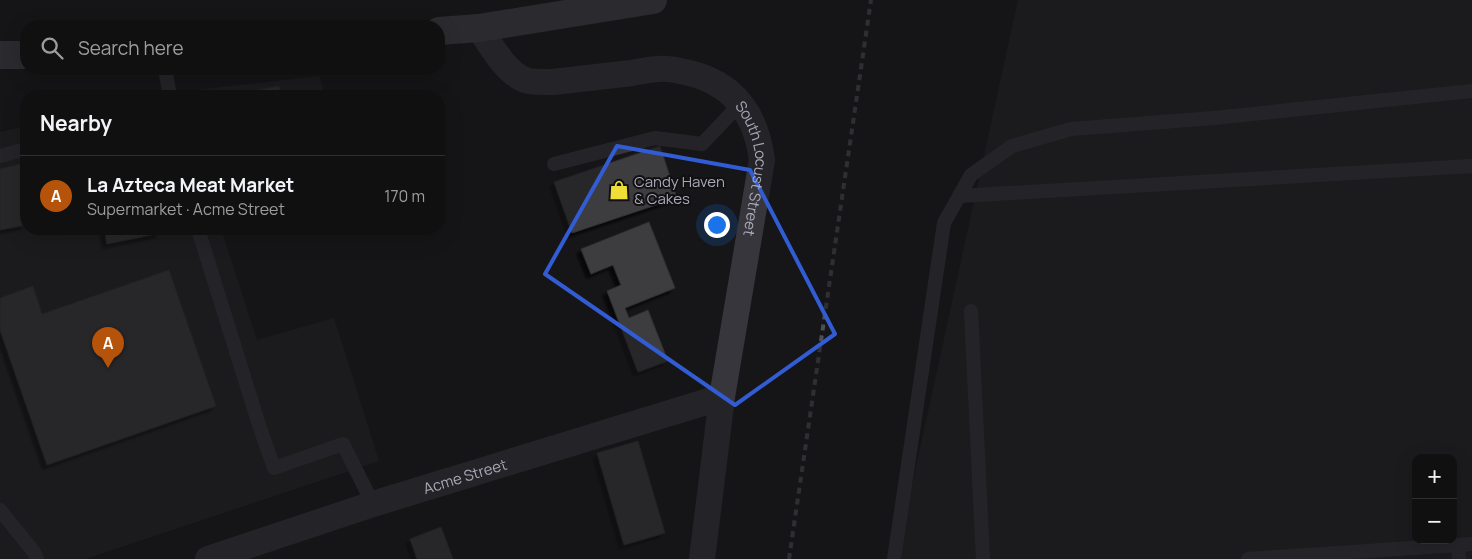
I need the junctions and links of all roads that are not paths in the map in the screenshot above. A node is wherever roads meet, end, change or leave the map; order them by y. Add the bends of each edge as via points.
1 (652, 0) edge
2 (479, 28) junction
3 (445, 31) edge
4 (166, 75) edge
5 (169, 90) edge
6 (1472, 91) edge
7 (741, 103) junction
8 (20, 151) edge
9 (0, 156) edge
10 (554, 164) dead end
11 (1472, 166) edge
12 (959, 196) junction
13 (200, 235) edge
14 (971, 311) dead end
15 (722, 397) junction
16 (373, 504) junction
17 (0, 510) edge
18 (1465, 544) edge
19 (37, 559) edge
20 (208, 559) edge
21 (702, 559) edge
22 (894, 559) edge
23 (983, 559) edge
24 (1248, 559) edge
25 (1459, 559) edge

1 - 2 main road
2 - 3 main road
2 - 7 street, South Locust Street via 509,69 525,80 552,82 667,69 700,75
4 - 5 lane
6 - 12 lane via 1214,118 1071,129 1012,146 971,175
7 - 10 lane via 702,144 655,138
7 - 15 street, South Locust Street via 755,130 762,160
8 - 9 lane
11 - 12 lane
12 - 22 lane via 944,223
13 - 16 lane via 274,468 343,444
14 - 23 lane
15 - 16 street, Acme Street
15 - 21 street, South Locust Street
16 - 20 street, Acme Street
17 - 19 lane
18 - 24 lane
18 - 25 lane

